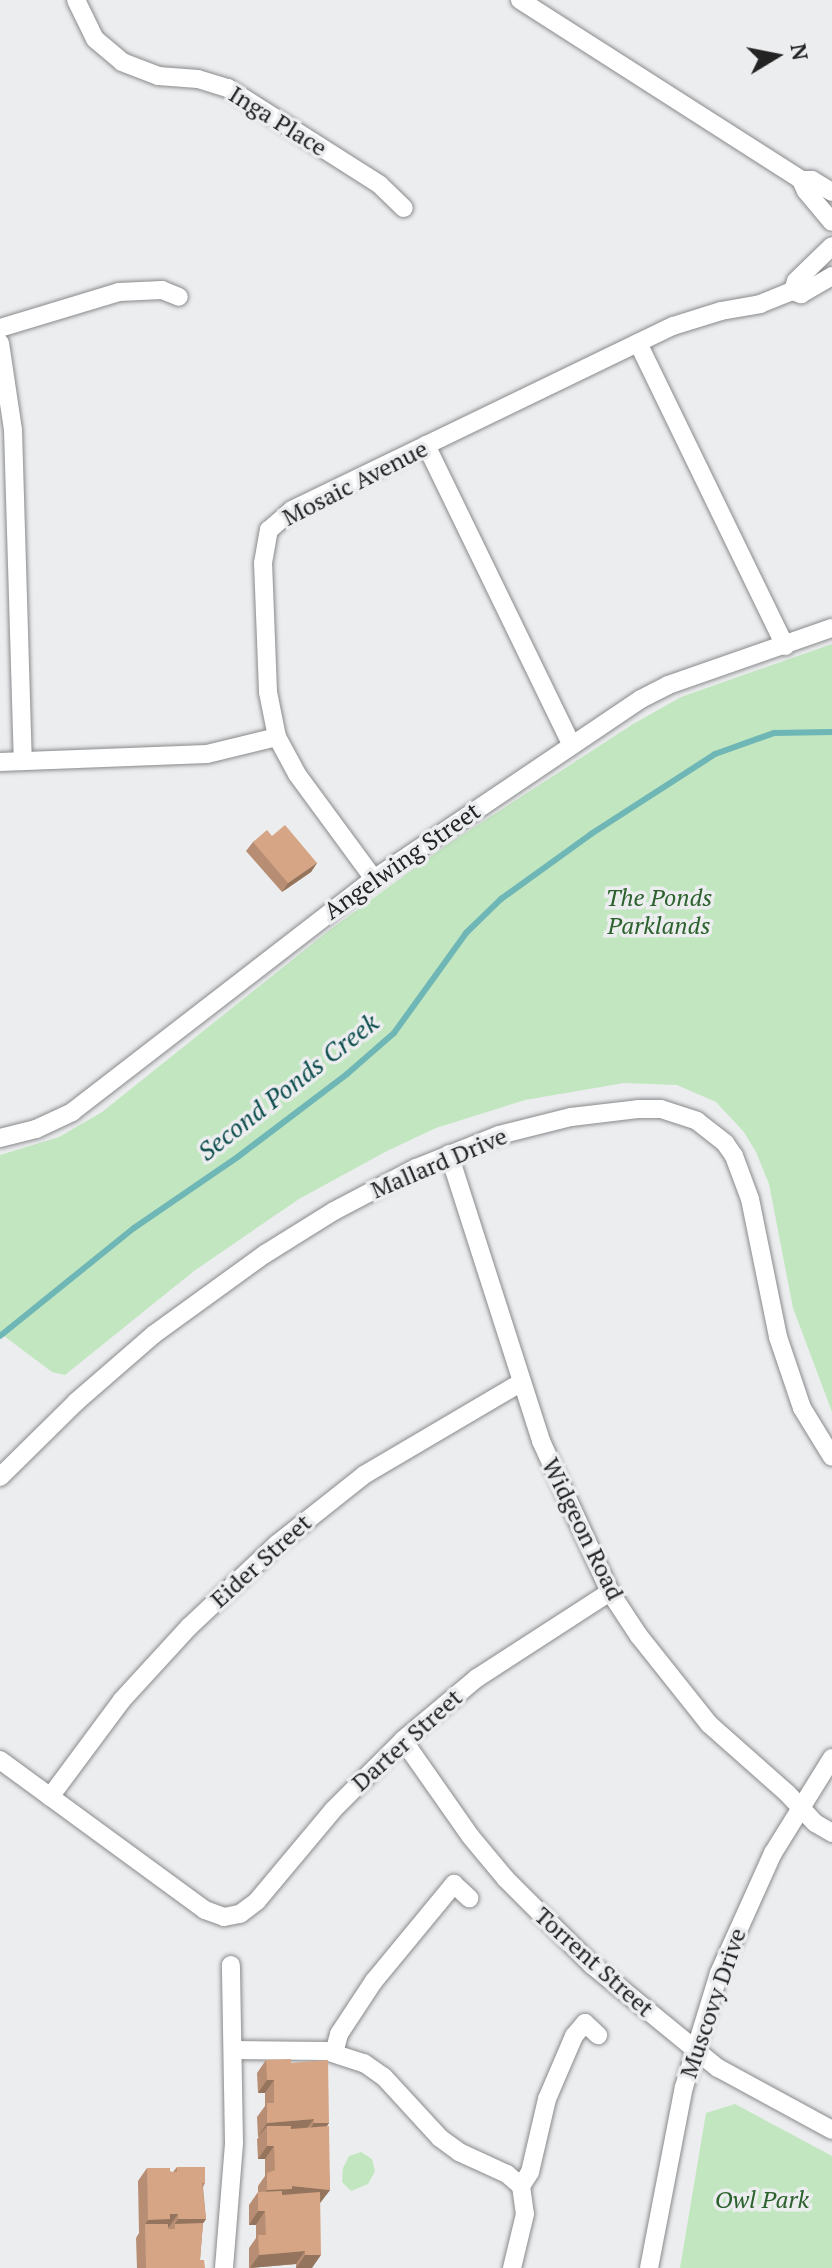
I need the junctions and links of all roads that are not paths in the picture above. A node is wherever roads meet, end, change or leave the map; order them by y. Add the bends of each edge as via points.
1 (76, 0) edge
2 (520, 0) edge
3 (801, 180) junction
4 (832, 192) edge
5 (404, 208) dead end
6 (832, 222) edge
7 (832, 246) edge
8 (832, 276) edge
9 (793, 291) junction
10 (179, 297) dead end
11 (0, 328) edge
12 (0, 343) edge
13 (638, 343) junction
14 (426, 445) junction
15 (832, 628) edge
16 (785, 646) junction
17 (277, 737) junction
18 (571, 744) junction
19 (23, 761) junction
20 (0, 762) edge
21 (374, 879) junction
22 (0, 1138) edge
23 (449, 1154) junction
24 (522, 1382) junction
25 (832, 1457) edge
26 (0, 1477) edge
27 (610, 1592) junction
28 (403, 1740) junction
29 (832, 1758) edge
30 (0, 1760) edge
31 (50, 1797) junction
32 (801, 1808) junction
33 (832, 1833) edge
34 (469, 1898) dead end
35 (231, 1965) dead end
36 (598, 2035) dead end
37 (695, 2049) junction
38 (233, 2050) junction
39 (334, 2053) junction
40 (832, 2130) edge
41 (521, 2186) junction
42 (224, 2268) edge
43 (512, 2268) edge
44 (649, 2268) edge

1 - 5 street, Inga Place via 95,39 122,62 158,76 228,88 380,185
2 - 3 street
3 - 4 street
3 - 6 street
7 - 9 street via 796,281
8 - 9 street, Mosaic Avenue via 801,294
9 - 13 street, Mosaic Avenue via 698,318
10 - 11 street via 162,290 119,292
12 - 19 street via 13,430
13 - 14 street, Mosaic Avenue
13 - 16 street
14 - 17 street, Mosaic Avenue via 292,510 269,530 263,563 268,692
14 - 18 street
15 - 16 street, Angelwing Street
16 - 18 street, Angelwing Street via 668,685
17 - 19 street via 207,754
17 - 21 street, Mosaic Avenue via 297,774
18 - 21 street, Angelwing Street
19 - 20 street
21 - 22 street, Angelwing Street via 72,1112
23 - 24 street, Widgeon Road
23 - 25 street, Mallard Drive via 521,1128 624,1110 661,1109 712,1131 734,1156 750,1199 778,1337 802,1408
23 - 26 street, Mallard Drive via 334,1211 199,1300 114,1367
24 - 27 street, Widgeon Road via 559,1487
24 - 31 street, Eider Street via 364,1475 266,1554 122,1700
27 - 28 street, Darter Street via 477,1678
27 - 32 street, Widgeon Road via 709,1724
28 - 31 street, Darter Street via 333,1810 257,1901 231,1916 205,1910
28 - 37 street, Torrent Street via 471,1837 532,1907 592,1965
29 - 32 street, Muscovy Drive
30 - 31 street
32 - 33 street, Widgeon Road
32 - 37 street, Muscovy Drive via 745,1912
34 - 39 street via 454,1884 374,1981 339,2034
35 - 38 street
36 - 41 street via 585,2023 574,2036 547,2099 530,2172
37 - 40 street, Torrent Street via 718,2068
37 - 44 street, Muscovy Drive
38 - 39 street
38 - 42 street via 234,2143
39 - 41 street via 372,2068 440,2138
41 - 43 street via 526,2202

